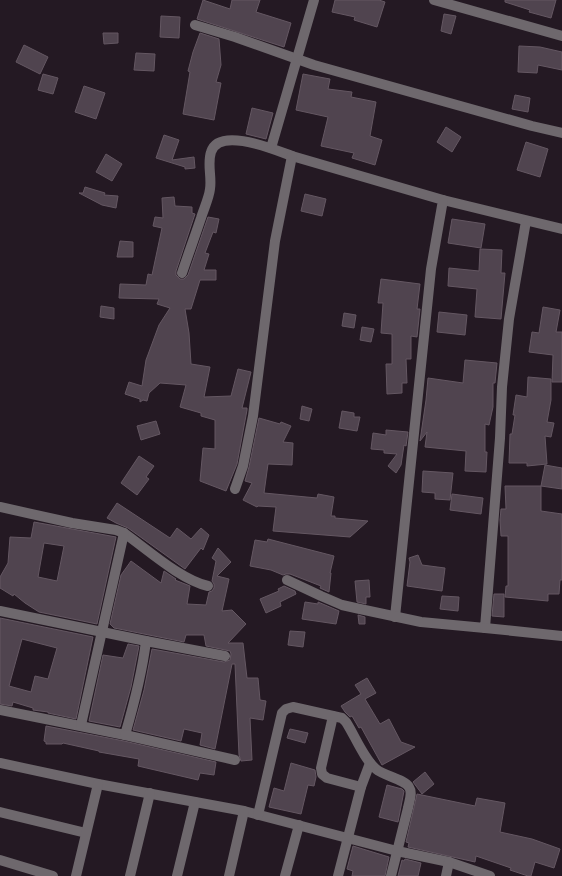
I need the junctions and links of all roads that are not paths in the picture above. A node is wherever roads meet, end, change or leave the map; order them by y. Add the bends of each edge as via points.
1 (314, 0) edge
2 (434, 0) edge
3 (195, 25) dead end
4 (562, 36) edge
5 (297, 60) junction
6 (562, 133) edge
7 (271, 148) junction
8 (292, 156) junction
9 (443, 200) junction
10 (526, 221) junction
11 (562, 229) edge
12 (182, 273) dead end
13 (235, 489) dead end
14 (0, 507) edge
15 (124, 533) junction
16 (287, 580) dead end
17 (208, 586) dead end
18 (0, 611) edge
19 (395, 617) junction
20 (485, 628) junction
21 (102, 632) junction
22 (562, 636) edge
23 (146, 641) junction
24 (225, 656) dead end
25 (0, 710) edge
26 (333, 716) junction
27 (81, 725) junction
28 (125, 735) junction
29 (235, 760) dead end
30 (0, 763) edge
31 (370, 763) junction
32 (98, 784) junction
33 (361, 787) junction
34 (150, 793) junction
35 (195, 802) junction
36 (244, 811) junction
37 (0, 812) edge
38 (258, 815) junction
39 (300, 825) junction
40 (86, 833) junction
41 (347, 838) junction
42 (397, 852) junction
43 (0, 860) edge
44 (449, 862) junction
45 (53, 876) edge
46 (76, 876) edge
47 (130, 876) edge
48 (177, 876) edge
49 (229, 876) edge
50 (285, 876) edge
51 (338, 876) edge
52 (391, 876) edge
53 (446, 876) edge
54 (490, 876) edge

1 - 5 street
2 - 4 street
3 - 5 street
5 - 6 street
5 - 7 street
7 - 8 street
7 - 12 street via 243,141 224,140 214,145 209,158 210,188
8 - 9 street
8 - 13 street via 275,241 253,416 243,466
9 - 10 street
9 - 19 street via 431,269
10 - 11 street
10 - 20 street via 508,327
14 - 15 street
15 - 17 street via 178,573
15 - 21 street
16 - 19 street via 342,605
18 - 21 street
19 - 20 street
20 - 22 street
21 - 23 street
21 - 27 street
23 - 24 street
23 - 28 street via 143,666
25 - 27 street
26 - 31 street via 346,722
26 - 33 street via 321,768 322,774 327,778
26 - 38 street via 293,707 286,708 282,713
27 - 28 street
28 - 29 street
30 - 32 street
31 - 33 street
31 - 42 street via 381,772 404,782 410,790
32 - 34 street
32 - 40 street
33 - 41 street
34 - 35 street
34 - 47 street
35 - 36 street
35 - 48 street
36 - 38 street
36 - 49 street
37 - 40 street
38 - 39 street
39 - 41 street
39 - 50 street
40 - 46 street
41 - 42 street
41 - 51 street
42 - 44 street
42 - 52 street
43 - 45 street
44 - 53 street
44 - 54 street

